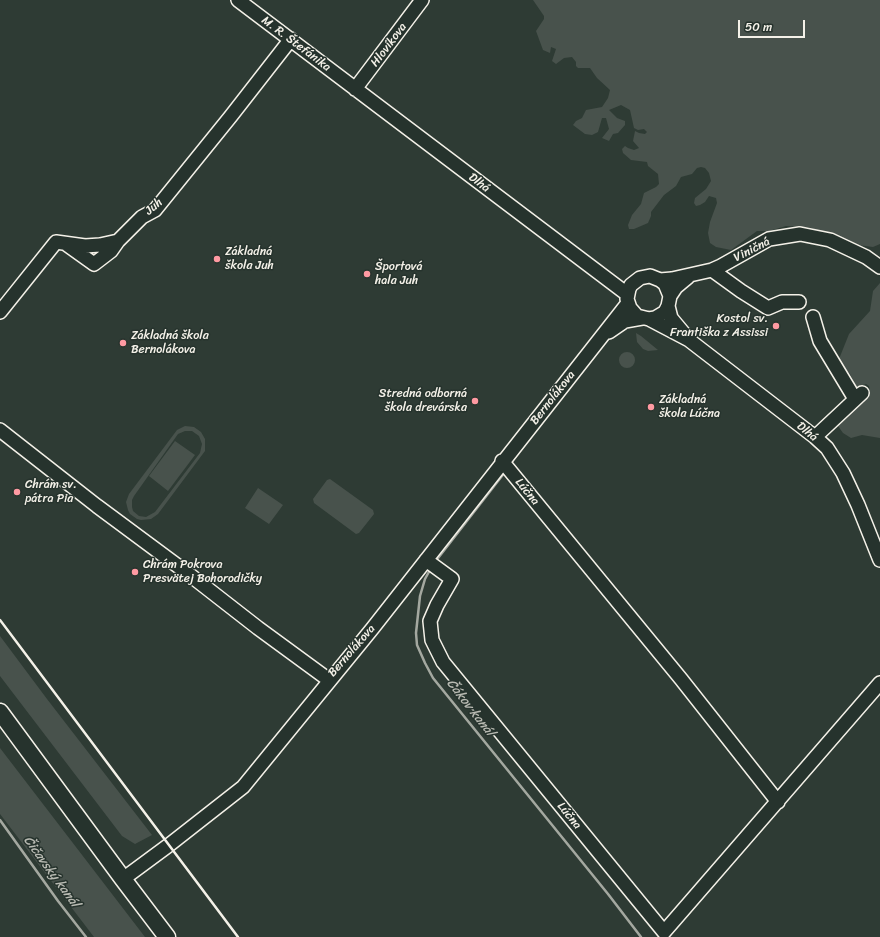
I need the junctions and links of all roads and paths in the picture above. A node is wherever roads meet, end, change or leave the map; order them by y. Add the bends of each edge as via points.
1 (238, 0) edge
2 (422, 0) edge
3 (291, 40) junction
4 (355, 89) junction
5 (118, 241) junction
6 (66, 244) junction
7 (880, 267) edge
8 (712, 270) junction
9 (691, 275) junction
10 (602, 276) junction
11 (660, 280) junction
12 (635, 281) junction
13 (627, 299) junction
14 (669, 301) junction
15 (799, 302) dead end
16 (0, 312) edge
17 (813, 317) dead end
18 (645, 319) junction
19 (601, 337) junction
20 (689, 340) junction
21 (0, 430) edge
22 (815, 437) junction
23 (502, 461) junction
24 (426, 560) junction
25 (880, 560) edge
26 (329, 680) junction
27 (880, 684) edge
28 (0, 712) edge
29 (778, 802) junction
30 (123, 879) junction
31 (167, 937) edge

1 - 3 street, M. R. Štefánika
2 - 4 street, Hlovíkova
3 - 4 street, M. R. Štefánika
3 - 5 street, Juh via 154,210 142,217
4 - 10 street, Dlhá
5 - 6 street via 95,246
5 - 6 street, Juh via 111,251 94,264
6 - 16 street
7 - 8 street, Viničná via 866,257 830,240 800,234 769,239
8 - 9 street, Viničná
8 - 15 street via 768,308 782,302
9 - 11 street, Viničná
9 - 14 street via 676,287
10 - 12 street via 621,283
10 - 13 street, Dlhá
11 - 12 street via 650,276
11 - 14 street via 665,284
12 - 13 street via 629,289
13 - 18 street via 633,313
13 - 19 street, Bernolákova
14 - 18 street via 661,316
14 - 20 street via 671,318
17 - 22 street via 820,341 859,396
18 - 19 street via 625,321
18 - 20 street
19 - 23 street, Bernolákova
20 - 22 street, Dlhá
21 - 26 street, Bernolákova via 96,506
22 - 25 street, Dlhá via 827,448 843,473
23 - 24 street, Bernolákova
23 - 29 street, Lúčna
24 - 26 street, Bernolákova
24 - 29 street, Lúčna via 452,579 430,621 432,640 442,662 664,932
26 - 30 street via 243,787
27 - 29 street, Lúčna
28 - 30 main road
30 - 31 main road

